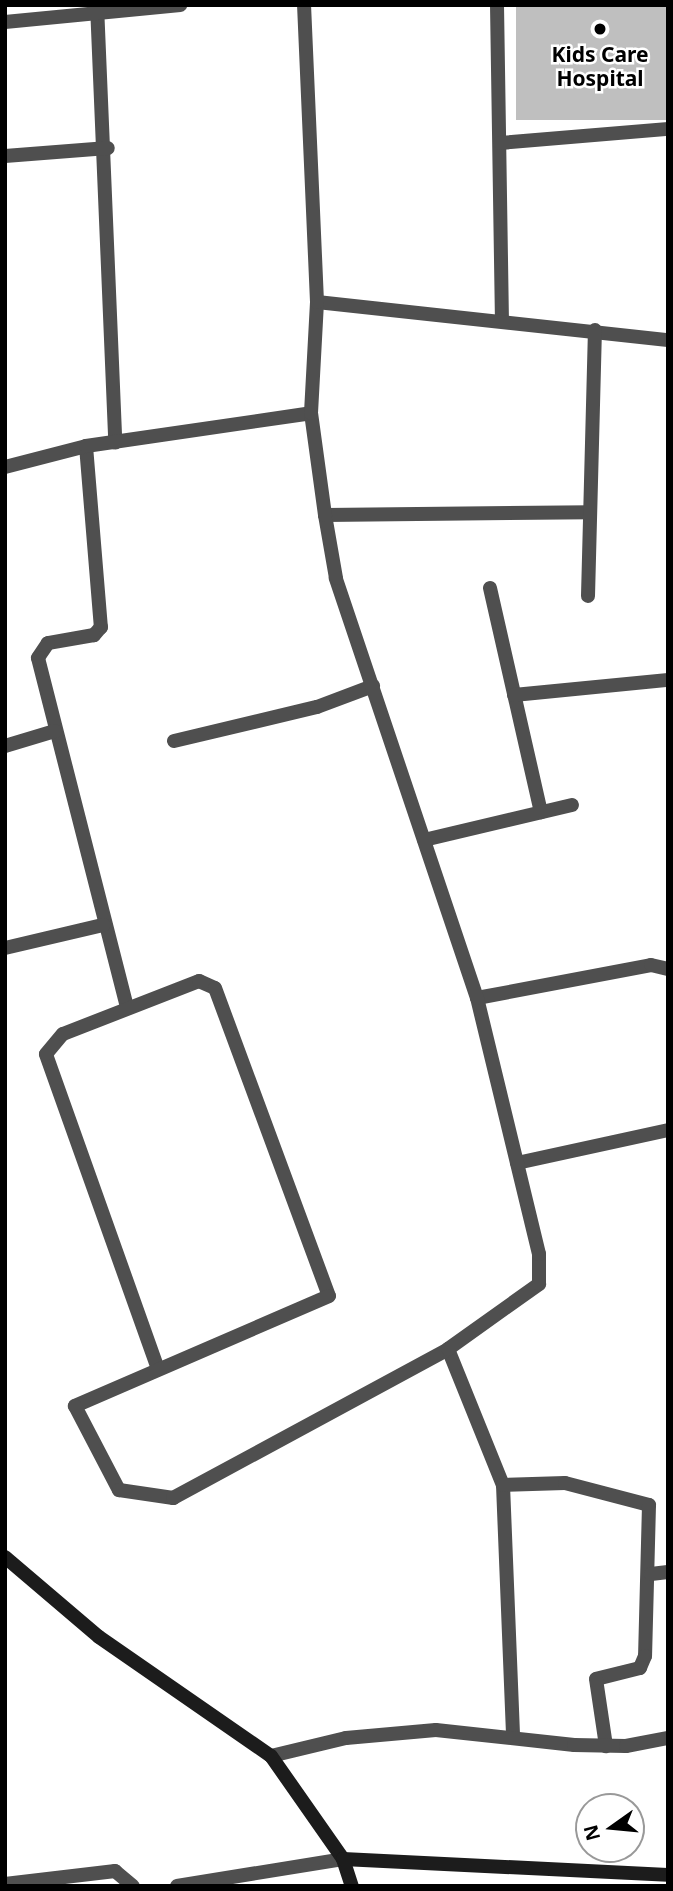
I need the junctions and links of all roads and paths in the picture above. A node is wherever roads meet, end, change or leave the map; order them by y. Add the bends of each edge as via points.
1 (180, 5) edge
2 (304, 5) edge
3 (498, 5) edge
4 (98, 9) edge
5 (5, 22) edge
6 (668, 129) edge
7 (500, 143) junction
8 (108, 148) junction
9 (5, 156) edge
10 (317, 302) junction
11 (502, 317) junction
12 (595, 330) junction
13 (668, 340) edge
14 (311, 413) junction
15 (115, 443) junction
16 (86, 446) junction
17 (5, 467) edge
18 (590, 512) junction
19 (325, 515) junction
20 (490, 588) dead end
21 (588, 596) dead end
22 (668, 680) edge
23 (373, 686) junction
24 (514, 695) junction
25 (55, 731) junction
26 (174, 741) dead end
27 (5, 747) edge
28 (572, 805) dead end
29 (541, 812) junction
30 (424, 840) junction
31 (103, 925) junction
32 (5, 948) edge
33 (668, 969) edge
34 (477, 998) junction
35 (127, 1008) junction
36 (668, 1130) edge
37 (517, 1163) junction
38 (448, 1349) junction
39 (158, 1368) junction
40 (503, 1485) junction
41 (5, 1557) edge
42 (668, 1572) edge
43 (651, 1573) junction
44 (513, 1738) junction
45 (668, 1738) edge
46 (606, 1746) junction
47 (271, 1756) junction
48 (343, 1859) junction
49 (668, 1875) edge
50 (5, 1884) edge
51 (132, 1886) edge
52 (177, 1886) edge
53 (352, 1886) edge

1 - 4 street
2 - 10 street
3 - 7 street
4 - 5 street
4 - 8 street
6 - 7 street
7 - 11 street
8 - 9 street
8 - 15 street
10 - 11 street
10 - 14 street
11 - 12 street
12 - 13 street
12 - 18 street
14 - 15 street
14 - 19 street
15 - 16 street
16 - 17 street
16 - 25 street via 102,627 94,635 41,650
18 - 19 street
18 - 21 street
19 - 23 street via 336,578
20 - 24 street
22 - 24 street
23 - 26 street via 317,707
23 - 30 street
24 - 29 street
25 - 27 street
25 - 31 street
28 - 29 street
29 - 30 street
30 - 34 street
31 - 32 street
31 - 35 street
33 - 34 street via 651,965
34 - 37 street
35 - 39 street via 52,1042 46,1067
35 - 39 street via 199,981 215,988 328,1283 321,1304
36 - 37 street
37 - 38 street via 540,1254 539,1284
38 - 39 street via 173,1498 118,1490 75,1406
38 - 40 street
40 - 43 street via 565,1483 599,1497 643,1499
40 - 44 street
41 - 47 street via 99,1637
42 - 43 street
43 - 46 street via 643,1663 594,1685
44 - 46 street
44 - 47 street via 393,1733
45 - 46 street
47 - 48 street
48 - 49 street
48 - 52 street
48 - 53 street
50 - 51 street via 115,1871

